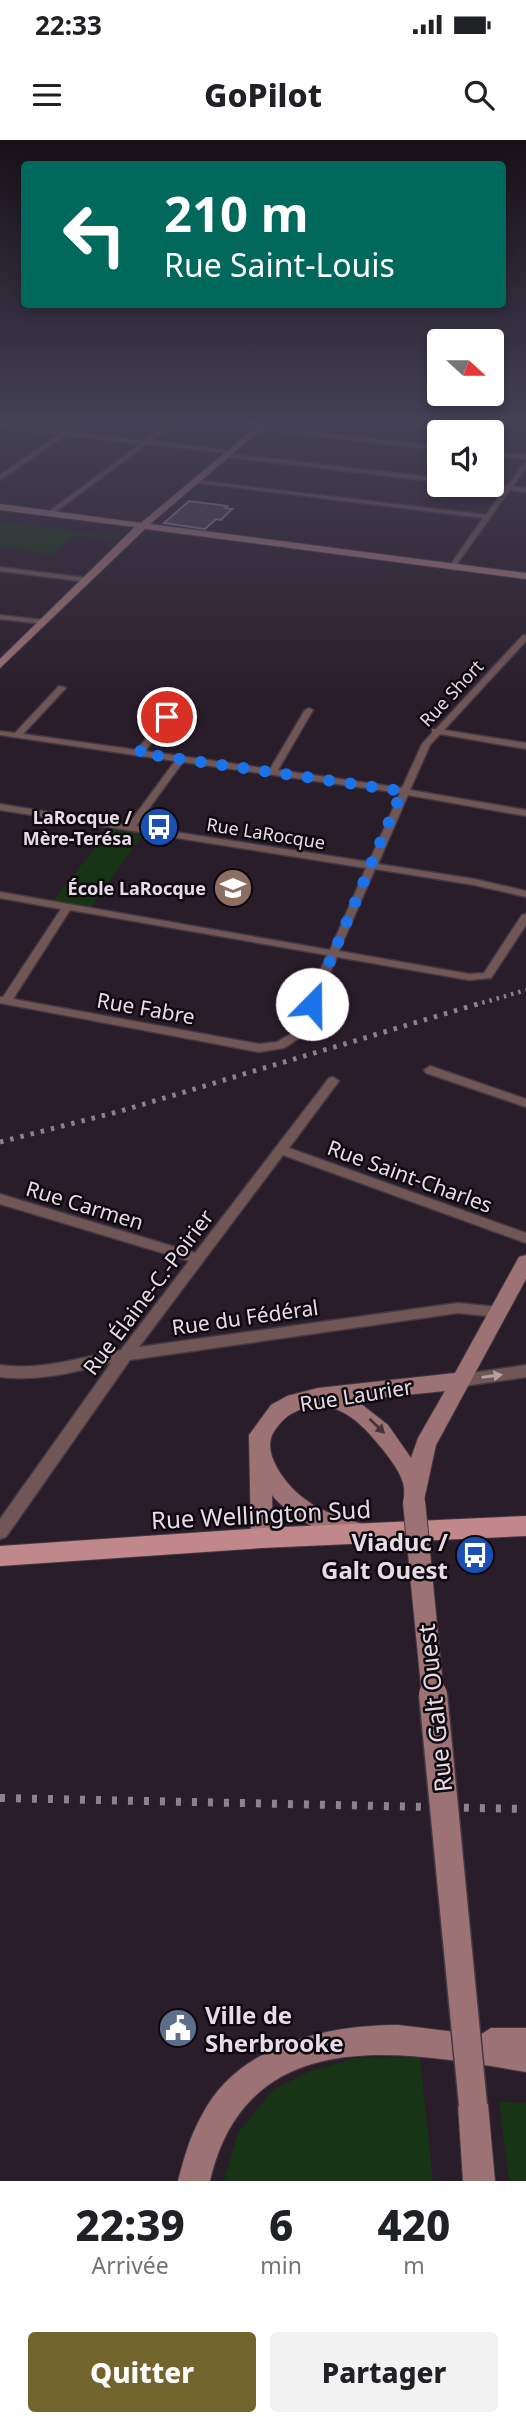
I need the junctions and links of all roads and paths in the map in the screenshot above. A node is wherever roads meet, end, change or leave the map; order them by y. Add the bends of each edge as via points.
1 (58, 515) edge
2 (155, 515) edge
3 (472, 515) edge
4 (487, 517) joint
5 (141, 527) junction
6 (452, 567) junction
7 (0, 569) edge
8 (526, 576) edge
9 (87, 580) junction
10 (0, 617) edge
11 (43, 622) junction
12 (526, 637) edge
13 (0, 665) edge
14 (62, 688) dead end
15 (182, 699) dead end
16 (309, 710) dead end
17 (435, 731) junction
18 (0, 733) edge
19 (16, 736) junction
20 (526, 746) edge
21 (139, 753) junction
22 (180, 760) junction
23 (272, 773) junction
24 (402, 791) junction
25 (0, 807) edge
26 (526, 813) edge
27 (131, 827) junction
28 (371, 866) junction
29 (526, 894) edge
30 (0, 895) edge
31 (67, 907) junction
32 (526, 917) edge
33 (332, 953) junction
34 (3, 1001) edge
35 (286, 1043) joint
36 (430, 1070) dead end
37 (333, 1081) dead end
38 (526, 1103) edge
39 (281, 1150) junction
40 (0, 1199) edge
41 (526, 1238) edge
42 (199, 1259) junction
43 (526, 1262) edge
44 (497, 1312) junction
45 (127, 1354) junction
46 (0, 1371) edge
47 (526, 1371) edge
48 (458, 1381) junction
49 (318, 1396) junction
50 (258, 1450) junction
51 (415, 1493) junction
52 (526, 1526) edge
53 (0, 1532) edge
54 (362, 1534) junction
55 (262, 1538) junction
56 (0, 1556) edge
57 (526, 2043) edge
58 (445, 2044) junction
59 (526, 2057) edge
60 (194, 2181) edge
61 (479, 2181) edge

1 - 5 street
2 - 5 street
3 - 4 street
4 - 6 street
5 - 6 street
5 - 9 street
6 - 8 street
7 - 9 street
9 - 11 street
10 - 11 street
11 - 13 street
12 - 17 street, Rue Short
14 - 19 street
15 - 21 street
16 - 23 street
17 - 20 street
17 - 24 street, Rue Short
18 - 19 street
19 - 21 street
21 - 22 street
22 - 23 street
22 - 27 street
23 - 24 street
24 - 26 street
24 - 28 street, Rue Short
25 - 27 street, Rue LaRocque
27 - 28 street, Rue LaRocque
28 - 29 street, Rue LaRocque
28 - 33 street, Rue Short
30 - 31 street
31 - 33 street
31 - 34 street
32 - 33 street via 487,976 469,977
33 - 35 street, Rue Short via 301,1029
34 - 35 street, Rue Fabre via 259,1048
36 - 38 street
37 - 39 street, Rue Élaine-C.-Poirier
39 - 41 street, Rue Saint-Charles
39 - 42 street, Rue Élaine-C.-Poirier
40 - 42 street, Rue Carmen
42 - 45 street, Rue Élaine-C.-Poirier
43 - 44 street, Rue Galt Ouest
44 - 45 street, Rue du Fédéral via 458,1308
44 - 48 street, Rue Galt Ouest
45 - 46 street, Rue du Fédéral via 41,1371
45 - 53 street, Rue Élaine-C.-Poirier
48 -> 47 street, Rue Laurier
48 - 49 street, Rue Laurier
48 - 51 street, Rue Galt Ouest via 426,1444
49 - 50 street, Rue Laurier via 278,1411 260,1435
49 -> 51 street via 345,1403 374,1423 388,1438
50 - 54 street via 284,1497 308,1516
50 - 55 street, Rue Laurier
51 - 61 street, Rue Galt Ouest, bridge
52 - 54 main road, Rue Wellington Sud
54 - 55 main road, Rue Wellington Sud
55 - 56 main road, Rue Wellington Sud
57 - 58 street
58 - 59 street
58 - 60 street via 354,2041 318,2049 252,2078 222,2106 208,2132

